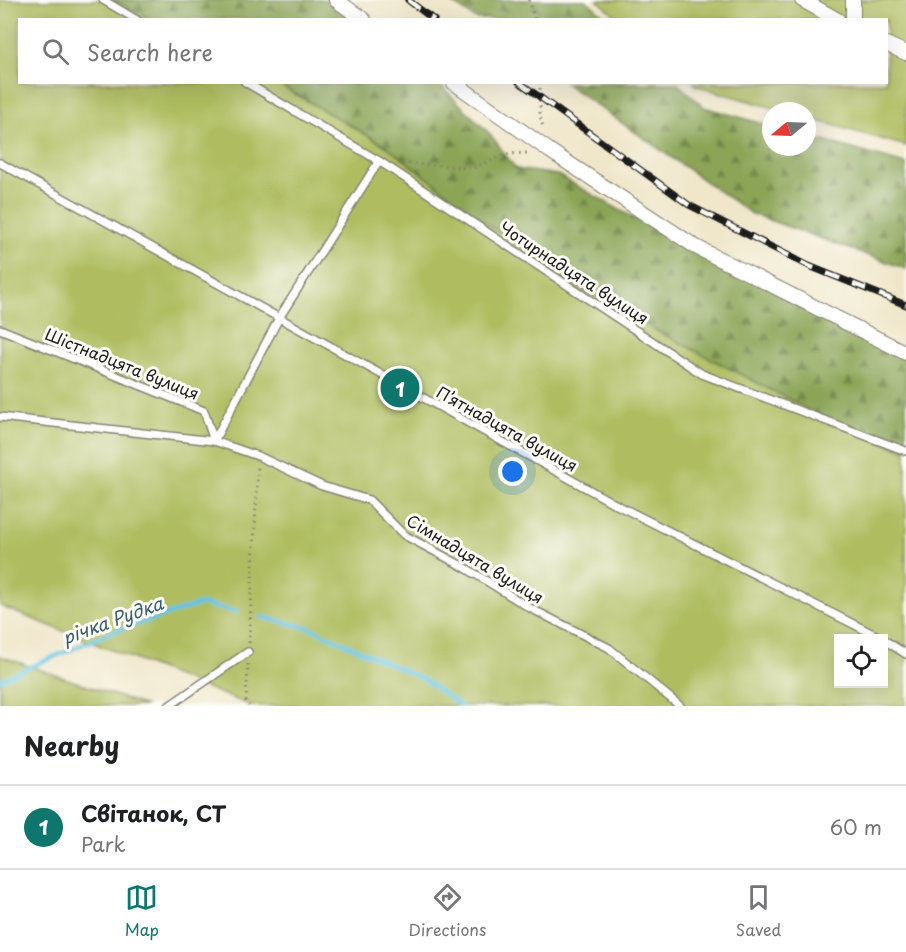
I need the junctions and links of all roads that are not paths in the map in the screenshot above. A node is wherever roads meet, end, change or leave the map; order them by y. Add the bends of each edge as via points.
1 (104, 0) edge
2 (336, 0) edge
3 (802, 0) edge
4 (853, 0) edge
5 (134, 18) edge
6 (361, 18) edge
7 (834, 18) edge
8 (853, 18) edge
9 (888, 45) edge
10 (906, 53) edge
11 (248, 84) edge
12 (456, 84) edge
13 (379, 161) junction
14 (0, 163) edge
15 (279, 318) junction
16 (0, 329) edge
17 (906, 353) edge
18 (0, 417) edge
19 (214, 441) junction
20 (906, 451) edge
21 (872, 634) edge
22 (888, 643) edge
23 (248, 652) road end
24 (906, 654) edge
25 (169, 706) edge
26 (680, 706) edge

1 - 5 lane
2 - 6 street
3 - 7 street
4 - 8 street
9 - 10 street
11 - 13 lane, Чотирнадцята вулиця
12 - 17 street via 696,247
13 - 15 lane
13 - 20 lane, Чотирнадцята вулиця via 702,374
14 - 15 lane, П’ятнадцята вулиця
15 - 19 lane
15 - 21 lane, П’ятнадцята вулиця via 615,504
16 - 19 lane, Шістнадцята вулиця via 204,411
18 - 19 lane, Сімнадцята вулиця
19 - 26 lane, Сімнадцята вулиця via 258,456 322,486 369,500 404,536 609,648
22 - 24 lane, П’ятнадцята вулиця
23 - 25 lane

